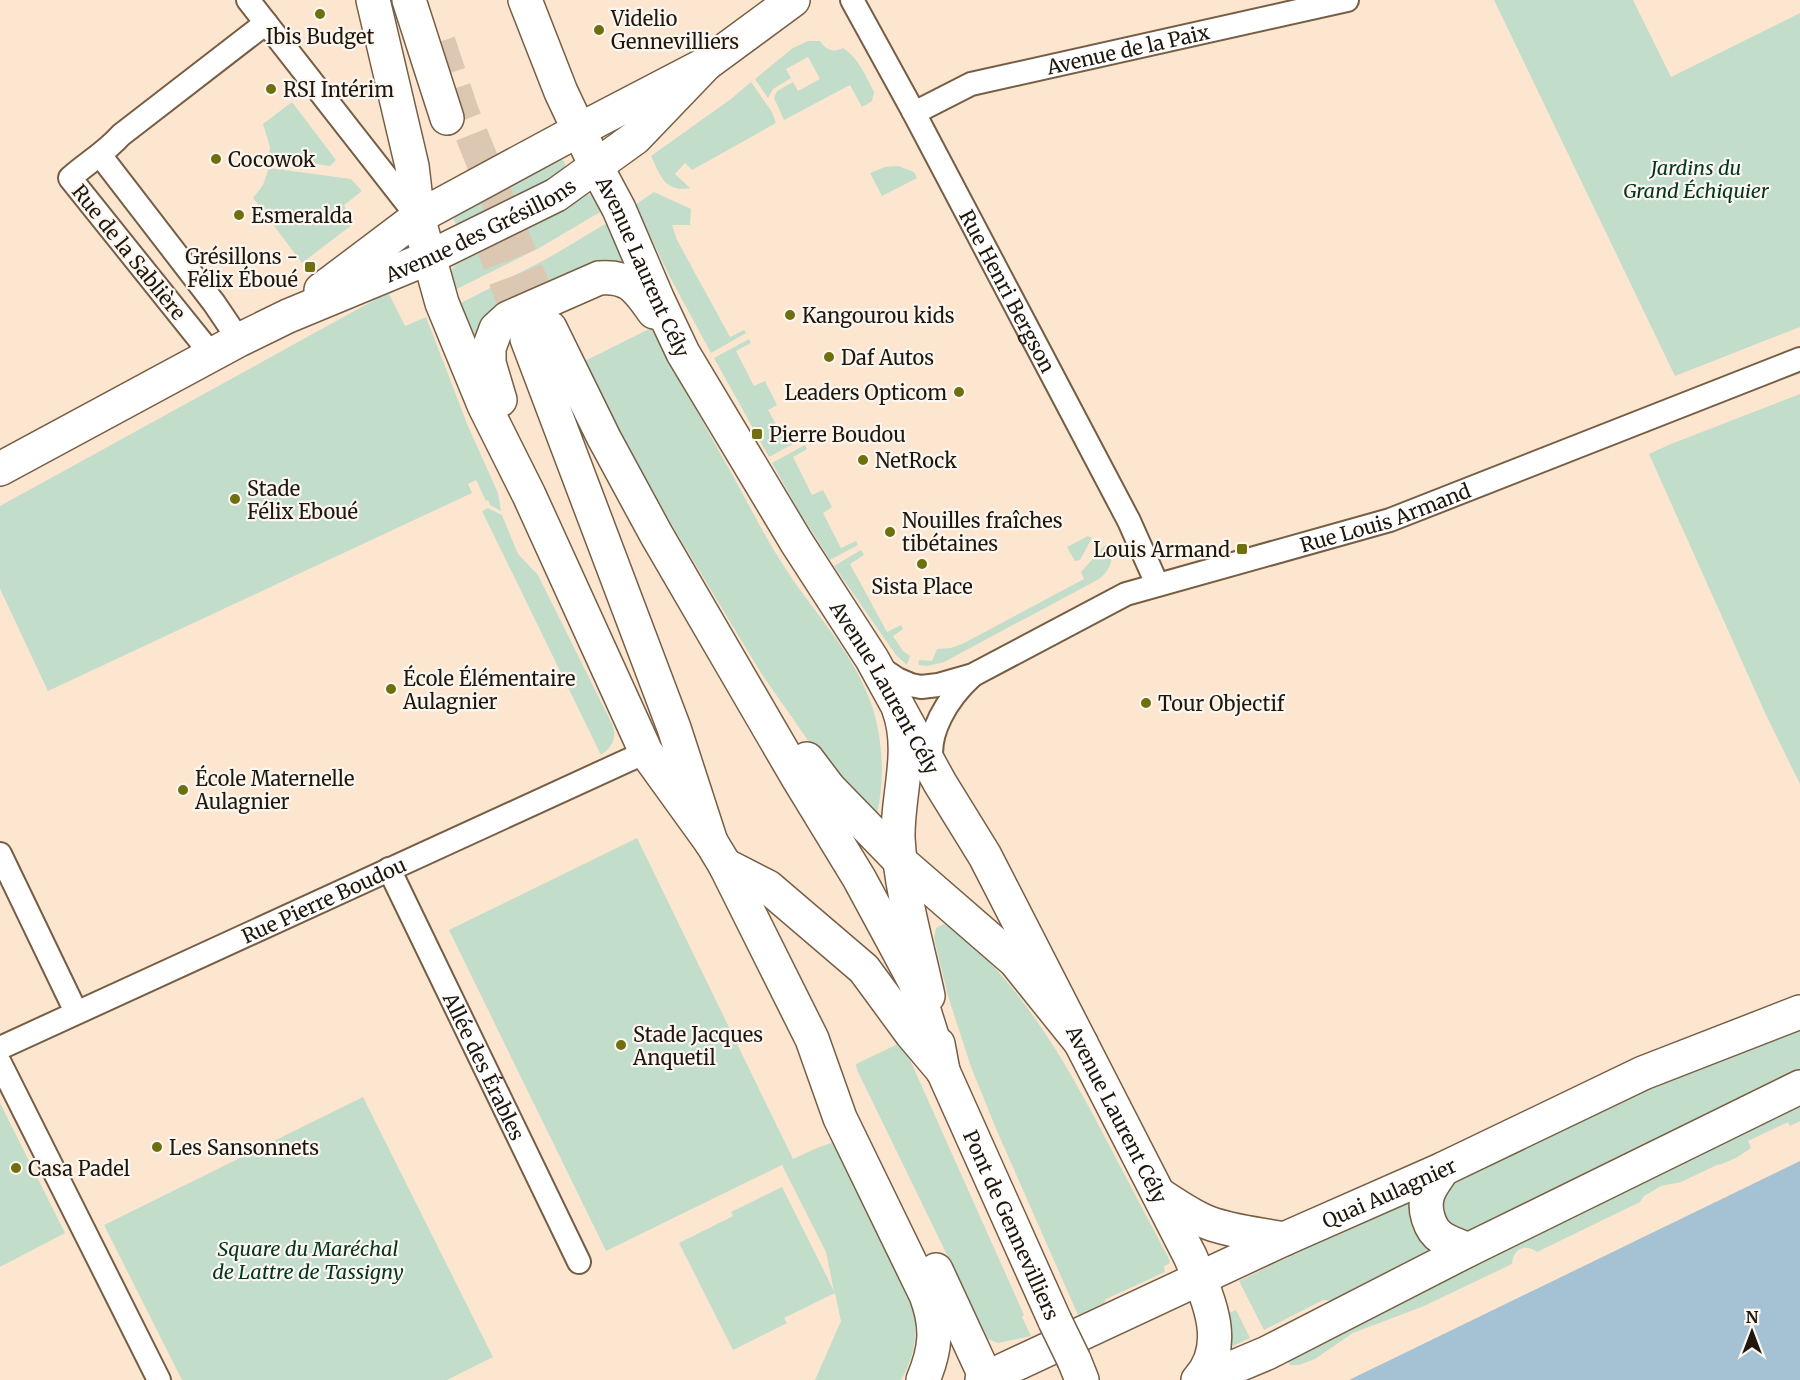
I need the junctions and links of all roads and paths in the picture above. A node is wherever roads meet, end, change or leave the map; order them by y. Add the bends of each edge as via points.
1 (248, 0) edge
2 (373, 0) edge
3 (409, 0) edge
4 (525, 0) edge
5 (793, 0) edge
6 (852, 0) edge
7 (1347, 0) edge
8 (266, 23) junction
9 (706, 64) junction
10 (913, 111) junction
11 (447, 118) dead end
12 (579, 130) junction
13 (100, 155) junction
14 (596, 166) junction
15 (418, 217) junction
16 (428, 258) junction
17 (288, 316) junction
18 (537, 334) junction
19 (225, 348) junction
20 (683, 352) junction
21 (1800, 359) edge
22 (604, 438) junction
23 (0, 470) edge
24 (529, 495) junction
25 (1157, 584) junction
26 (872, 659) junction
27 (973, 675) junction
28 (899, 708) junction
29 (646, 752) junction
30 (933, 769) junction
31 (0, 854) edge
32 (718, 854) junction
33 (901, 862) junction
34 (389, 869) junction
35 (76, 1012) junction
36 (1800, 1012) edge
37 (812, 1039) junction
38 (1081, 1043) junction
39 (0, 1048) edge
40 (0, 1063) edge
41 (943, 1071) junction
42 (1800, 1088) edge
43 (1443, 1169) junction
44 (1160, 1196) junction
45 (1284, 1239) junction
46 (1468, 1250) junction
47 (579, 1262) dead end
48 (1199, 1279) junction
49 (1078, 1370) edge
50 (985, 1379) edge
51 (159, 1380) edge
52 (923, 1380) edge
53 (1198, 1380) edge
54 (1203, 1380) edge

1 - 8 street
2 - 15 main road via 412,166
3 - 11 main road
4 - 12 main road, Avenue Laurent Cély
5 - 9 main road, Avenue des Grésillons
6 - 10 street, Rue Henri Bergson
7 - 10 street, Avenue de la Paix via 971,84
8 - 13 street, Rue de la Sablière
8 - 15 street
9 - 12 main road, Avenue des Grésillons
9 - 14 main road, Avenue des Grésillons via 634,138
10 - 25 street, Rue Henri Bergson via 1129,522
12 - 14 main road, Avenue Laurent Cély
12 - 15 main road, Avenue des Grésillons
13 - 19 street, Rue de la Sablière via 214,303
13 - 19 street, Rue de la Sablière via 70,178
14 - 16 main road, Avenue des Grésillons via 556,195
14 - 20 main road, Avenue Laurent Cély
15 - 16 main road
15 - 17 main road, Avenue des Grésillons
16 - 17 main road, Avenue des Grésillons
16 - 24 main road via 484,405
17 - 19 main road, Avenue des Grésillons
18 - 22 main road
18 - 32 main road
18 - 41 main road via 634,531 885,960
19 - 23 main road, Avenue des Grésillons
20 - 24 main road via 635,286 611,277 599,278 508,318 496,329 489,348 489,363
20 - 26 main road, Avenue Laurent Cély via 797,543
21 - 25 street, Rue Louis Armand via 1390,520
22 - 33 main road via 664,528 776,717 830,788
22 - 41 main road via 899,952 915,982
24 - 29 main road
25 - 27 street, Rue Louis Armand via 1126,594
26 - 27 street, Rue Louis Armand via 890,676 911,686 938,685
26 - 28 main road, Avenue Laurent Cély
27 - 30 street, Rue Louis Armand via 956,692 938,724 931,749
28 - 30 main road, Avenue Laurent Cély
28 - 33 main road via 905,756 898,824
29 - 32 main road
29 - 34 street, Rue Pierre Boudou
30 - 38 main road, Avenue Laurent Cély via 985,856
31 - 35 street
32 - 37 main road
32 - 41 main road via 768,887 864,969
33 - 38 main road via 1015,961
33 - 41 main road
34 - 35 street, Rue Pierre Boudou
34 - 47 street, Allée des Érables
35 - 39 street, Rue Pierre Boudou
36 - 43 main road, Quai Aulagnier via 1643,1073
37 - 50 main road via 858,1110
37 - 52 main road via 840,1118 930,1306 934,1347
38 - 44 main road, Avenue Laurent Cély
40 - 51 street
41 - 49 main road, Pont de Gennevilliers, bridge
42 - 46 main road
43 - 45 main road, Quai Aulagnier
43 - 46 main road via 1426,1200 1429,1218 1441,1238
44 - 45 main road via 1211,1224
44 - 48 main road, Avenue Laurent Cély
45 - 48 main road, Quai Aulagnier
46 - 54 main road via 1267,1353
48 - 50 main road, Quai Aulagnier
48 - 53 main road, Avenue Laurent Cély via 1212,1312 1215,1333 1210,1361

